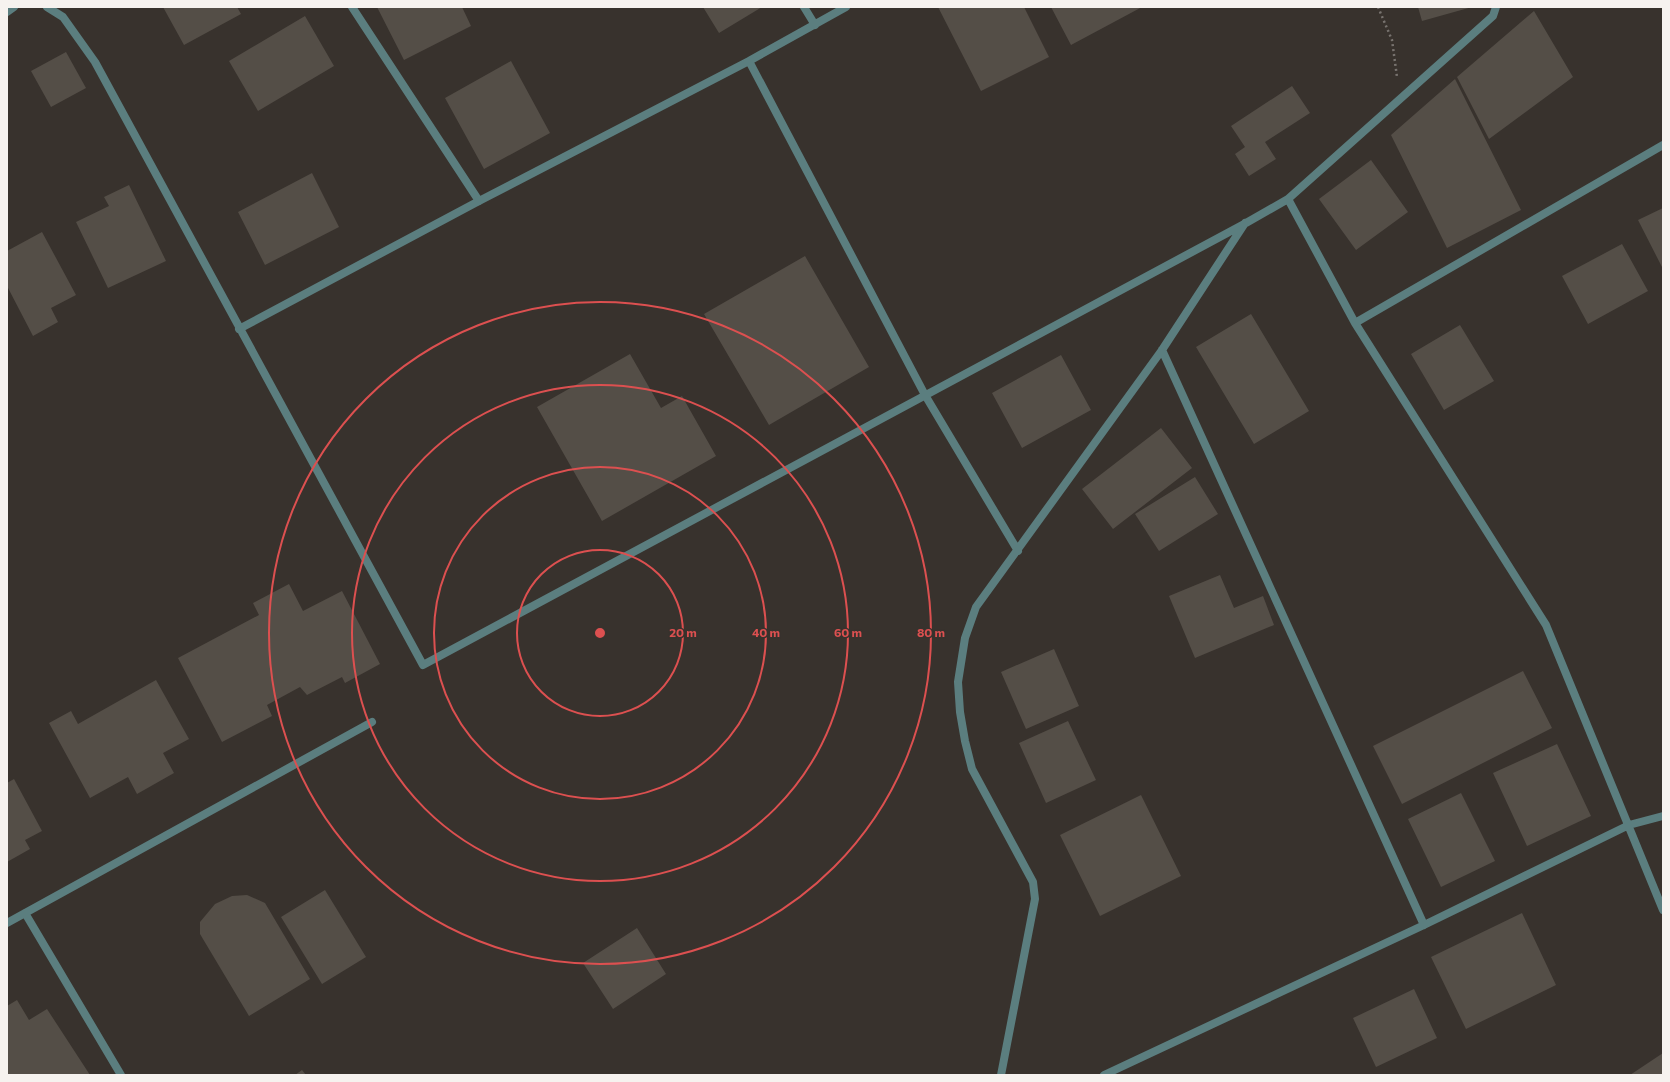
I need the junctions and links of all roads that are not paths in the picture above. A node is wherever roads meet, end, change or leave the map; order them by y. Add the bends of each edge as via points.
1 (14, 7) edge
2 (47, 7) edge
3 (352, 7) edge
4 (804, 7) edge
5 (846, 7) edge
6 (1496, 7) edge
7 (7, 12) edge
8 (815, 25) junction
9 (749, 61) junction
10 (1663, 145) edge
11 (1288, 199) junction
12 (479, 201) junction
13 (1246, 223) junction
14 (1355, 323) junction
15 (239, 329) junction
16 (1162, 350) junction
17 (924, 395) junction
18 (1018, 551) junction
19 (372, 722) dead end
20 (1663, 816) edge
21 (1629, 825) junction
22 (1663, 910) edge
23 (25, 913) junction
24 (7, 923) edge
25 (1424, 925) junction
26 (122, 1075) edge
27 (1001, 1075) edge
28 (1104, 1075) edge

1 - 7 street
2 - 15 street via 63,18 95,62
3 - 12 street
4 - 8 street
5 - 8 street
6 - 11 street via 1493,16
8 - 9 street
9 - 12 street
9 - 17 street
10 - 14 street
11 - 13 street
11 - 14 street
12 - 15 street
13 - 16 street
13 - 17 street
14 - 21 street via 1546,625
15 - 17 street via 423,665
16 - 18 street
16 - 25 street
17 - 18 street
18 - 27 street via 976,607 965,638 958,682 960,712 972,769 1033,882 1035,899
19 - 23 street
20 - 21 street
21 - 22 street
21 - 25 street
23 - 24 street
23 - 26 street
25 - 28 street

